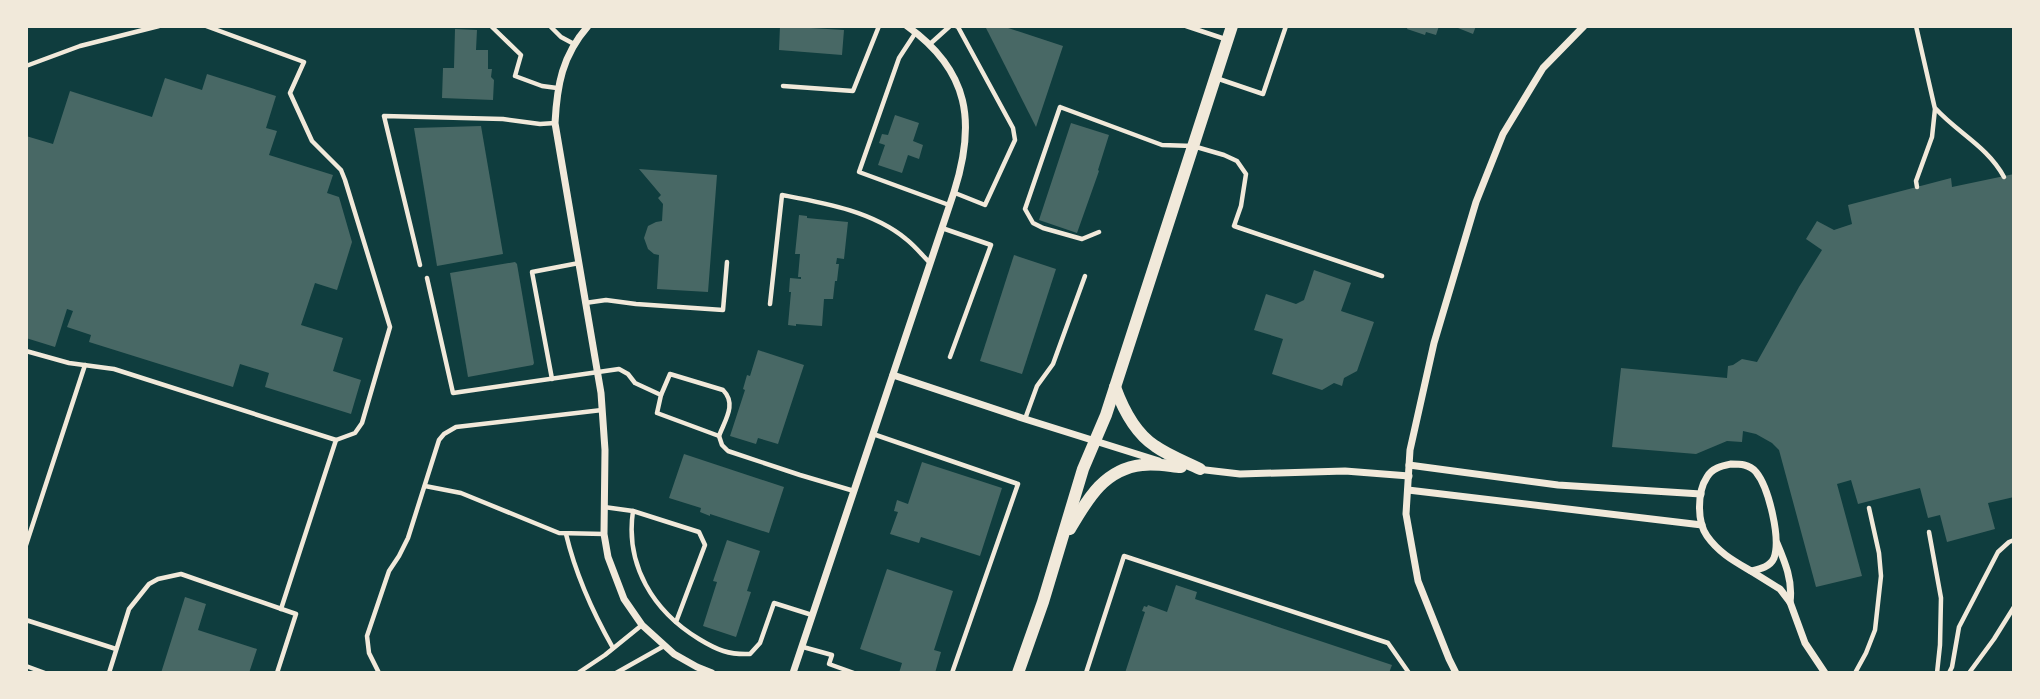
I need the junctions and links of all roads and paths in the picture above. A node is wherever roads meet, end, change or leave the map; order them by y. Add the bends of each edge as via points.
1 (159, 26) edge
2 (206, 26) edge
3 (491, 26) edge
4 (551, 26) edge
5 (588, 26) edge
6 (879, 26) edge
7 (907, 26) edge
8 (950, 26) edge
9 (957, 26) edge
10 (1186, 26) edge
11 (1232, 26) edge
12 (1286, 26) edge
13 (1584, 26) edge
14 (1916, 26) edge
15 (916, 32) junction
16 (1228, 40) junction
17 (574, 44) junction
18 (930, 44) junction
19 (26, 66) edge
20 (1215, 78) junction
21 (783, 86) dead end
22 (557, 88) junction
23 (1935, 109) junction
24 (555, 123) junction
25 (1193, 146) junction
26 (2004, 177) dead end
27 (1917, 187) dead end
28 (954, 192) junction
29 (949, 205) junction
30 (941, 228) junction
31 (1100, 232) dead end
32 (727, 262) dead end
33 (579, 263) junction
34 (930, 263) junction
35 (421, 265) dead end
36 (1085, 276) dead end
37 (1382, 276) dead end
38 (427, 278) dead end
39 (585, 303) junction
40 (770, 304) dead end
41 (26, 351) edge
42 (950, 357) dead end
43 (85, 365) junction
44 (597, 372) junction
45 (893, 375) junction
46 (552, 379) junction
47 (1115, 387) junction
48 (661, 395) junction
49 (602, 410) junction
50 (1025, 419) junction
51 (873, 434) junction
52 (719, 436) junction
53 (336, 440) junction
54 (1095, 442) junction
55 (1409, 465) junction
56 (1181, 467) junction
57 (1200, 469) junction
58 (1409, 476) junction
59 (425, 486) junction
60 (1408, 490) junction
61 (855, 491) junction
62 (1701, 494) junction
63 (604, 507) junction
64 (1869, 508) dead end
65 (633, 511) junction
66 (1702, 525) junction
67 (1929, 532) dead end
68 (566, 534) junction
69 (604, 534) junction
70 (2014, 540) edge
71 (1776, 542) junction
72 (26, 545) edge
73 (1058, 551) junction
74 (1751, 571) junction
75 (1790, 602) junction
76 (2014, 607) edge
77 (281, 609) junction
78 (812, 615) junction
79 (26, 620) edge
80 (676, 622) junction
81 (642, 625) junction
82 (664, 646) junction
83 (803, 647) junction
84 (613, 648) junction
85 (116, 649) junction
86 (26, 666) edge
87 (45, 673) edge
88 (109, 673) edge
89 (276, 673) edge
90 (379, 673) edge
91 (578, 673) edge
92 (616, 673) edge
93 (712, 673) edge
94 (793, 673) edge
95 (854, 673) edge
96 (952, 673) edge
97 (1018, 673) edge
98 (1086, 673) edge
99 (1409, 673) edge
100 (1456, 673) edge
101 (1825, 673) edge
102 (1855, 673) edge
103 (1937, 673) edge
104 (1949, 673) edge
105 (1969, 673) edge

1 - 19 lane via 80,46
2 - 53 lane via 304,62 290,93 313,141 345,180 390,327 362,423 355,433
3 - 22 lane via 521,55 515,76
4 - 17 lane
5 - 17 street
6 - 21 lane via 853,90
7 - 15 street
8 - 18 lane
9 - 28 lane via 1013,128 1015,140 985,205
10 - 16 lane
11 - 16 street
12 - 20 lane via 1263,94
13 - 55 street via 1544,68 1503,134 1476,202 1434,343
14 - 23 lane
15 - 18 street
15 - 29 lane via 899,58 859,172
16 - 20 street
17 - 22 street
18 - 28 street via 952,73 965,113 966,142
20 - 25 street
22 - 24 street
23 - 26 lane via 1986,151
23 - 27 lane
24 - 33 street
24 - 35 lane via 384,116
25 - 31 lane via 1162,145 1060,107 1025,209 1043,229 1082,239
25 - 37 lane via 1237,161 1246,174 1234,226
25 - 47 street
28 - 29 street
29 - 30 street
30 - 34 street
30 - 42 lane via 991,245
32 - 39 lane via 723,310 606,300
33 - 39 street
33 - 46 lane via 532,272
34 - 40 lane via 884,225 835,206 782,195
34 - 45 street
36 - 50 lane via 1053,364 1037,386
38 - 46 lane via 453,393
39 - 44 street
41 - 43 lane
43 - 53 lane via 114,369
43 - 72 lane
44 - 46 lane
44 - 48 lane via 619,369
44 - 49 street
45 - 50 street
45 - 51 street
47 - 54 street
47 - 57 street via 1143,435
48 - 52 lane via 657,413
48 - 52 lane via 670,374 723,390 731,405
49 - 59 lane via 457,427 439,440
49 - 63 street
50 - 54 street
51 - 61 street
51 - 96 lane via 1018,484
52 - 61 lane via 728,451
53 - 77 lane
54 - 56 street
54 - 73 street
55 - 58 street
55 - 62 street via 1558,485
56 - 57 street
56 - 73 street via 1143,464 1124,468 1102,482 1087,499
57 - 58 street via 1240,474 1345,471
58 - 60 street
59 - 68 lane via 461,493
59 - 90 lane via 367,636
60 - 66 street
60 - 100 street via 1406,514 1418,581
61 - 78 street
62 - 66 street
62 - 71 street via 1707,477 1719,466 1749,467 1765,490
63 - 65 lane
63 - 69 street
64 - 102 lane via 1881,576 1875,630
65 - 80 lane via 631,540 639,571 649,592
65 - 80 lane via 699,532 705,545
66 - 74 street via 1724,555
67 - 103 lane via 1941,598
68 - 69 lane
68 - 84 lane via 581,586
69 - 81 street via 615,579
70 - 104 lane via 1998,552 1959,627
71 - 74 street via 1773,559
71 - 75 street via 1791,590
73 - 97 street
74 - 75 street via 1780,589
75 - 101 street via 1805,643
76 - 105 lane
77 - 85 lane via 180,574 158,579 129,609
77 - 89 lane via 296,614
78 - 80 lane via 774,603 760,643 750,654 734,655 713,648
78 - 83 street
79 - 85 lane
81 - 82 street
81 - 84 lane
82 - 92 lane
82 - 93 street
83 - 94 street
83 - 95 lane via 832,656 828,664
84 - 91 lane
85 - 88 lane
86 - 87 lane
98 - 99 lane via 1124,556 1388,643

